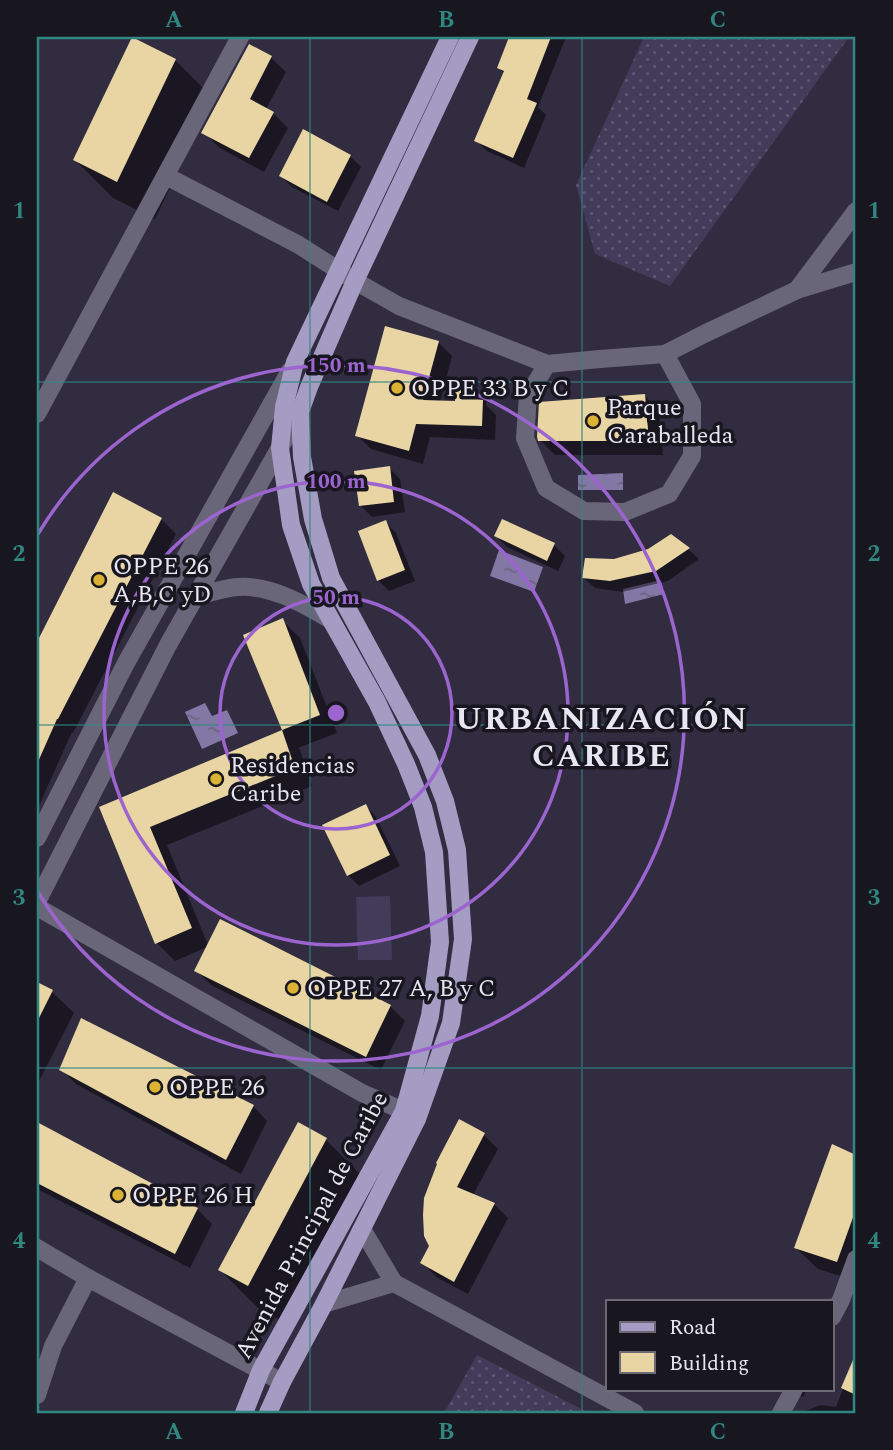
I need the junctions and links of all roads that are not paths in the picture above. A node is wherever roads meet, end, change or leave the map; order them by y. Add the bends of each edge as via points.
1 (240, 37) edge
2 (450, 37) edge
3 (470, 37) edge
4 (166, 176) junction
5 (856, 211) edge
6 (339, 270) junction
7 (856, 272) edge
8 (355, 281) junction
9 (797, 290) junction
10 (665, 355) junction
11 (295, 362) junction
12 (547, 364) junction
13 (300, 412) junction
14 (37, 414) edge
15 (281, 448) junction
16 (195, 597) junction
17 (331, 620) junction
18 (37, 838) edge
19 (37, 905) edge
20 (410, 1115) junction
21 (362, 1229) junction
22 (37, 1248) edge
23 (856, 1259) edge
24 (88, 1278) junction
25 (394, 1283) junction
26 (324, 1304) junction
27 (834, 1313) edge
28 (261, 1370) junction
29 (282, 1382) junction
30 (793, 1390) edge
31 (37, 1395) edge
32 (244, 1413) edge
33 (268, 1413) edge
34 (635, 1413) edge
35 (781, 1413) edge

1 - 4 street
2 - 6 main road, Avenida Principal de Caribe
3 - 8 main road, Avenida Principal de Caribe
4 - 6 street
4 - 14 street
5 - 9 street
6 - 8 street
6 - 11 main road, Avenida Principal de Caribe
7 - 9 street
8 - 12 street via 400,306
8 - 13 main road, Avenida Principal de Caribe
9 - 10 street
10 - 12 street
10 - 12 street via 692,404 692,456 669,494 625,512 584,511 546,488 524,438 528,396
11 - 15 main road, Avenida Principal de Caribe via 284,407
11 - 18 street via 126,663
13 - 15 street
13 - 20 main road, Avenida Principal de Caribe via 313,519 331,578 427,755 445,800 457,850 463,939 451,1023
15 - 16 street
15 - 17 main road, Avenida Principal de Caribe via 291,525 311,584
16 - 17 street via 237,587 254,588 291,599
16 - 19 street
17 - 20 main road, Avenida Principal de Caribe via 405,764 423,807 434,852 440,942
19 - 20 street via 362,1093
20 - 21 main road, Avenida Principal de Caribe
20 - 28 main road, Avenida Principal de Caribe
21 - 25 street
21 - 26 main road, Avenida Principal de Caribe
22 - 24 street
23 - 27 street
24 - 28 street
24 - 31 street via 53,1346
25 - 26 street
25 - 34 street
26 - 29 main road, Avenida Principal de Caribe
28 - 29 street
28 - 32 main road, Avenida Principal de Caribe
29 - 33 main road, Avenida Principal de Caribe
30 - 35 street

